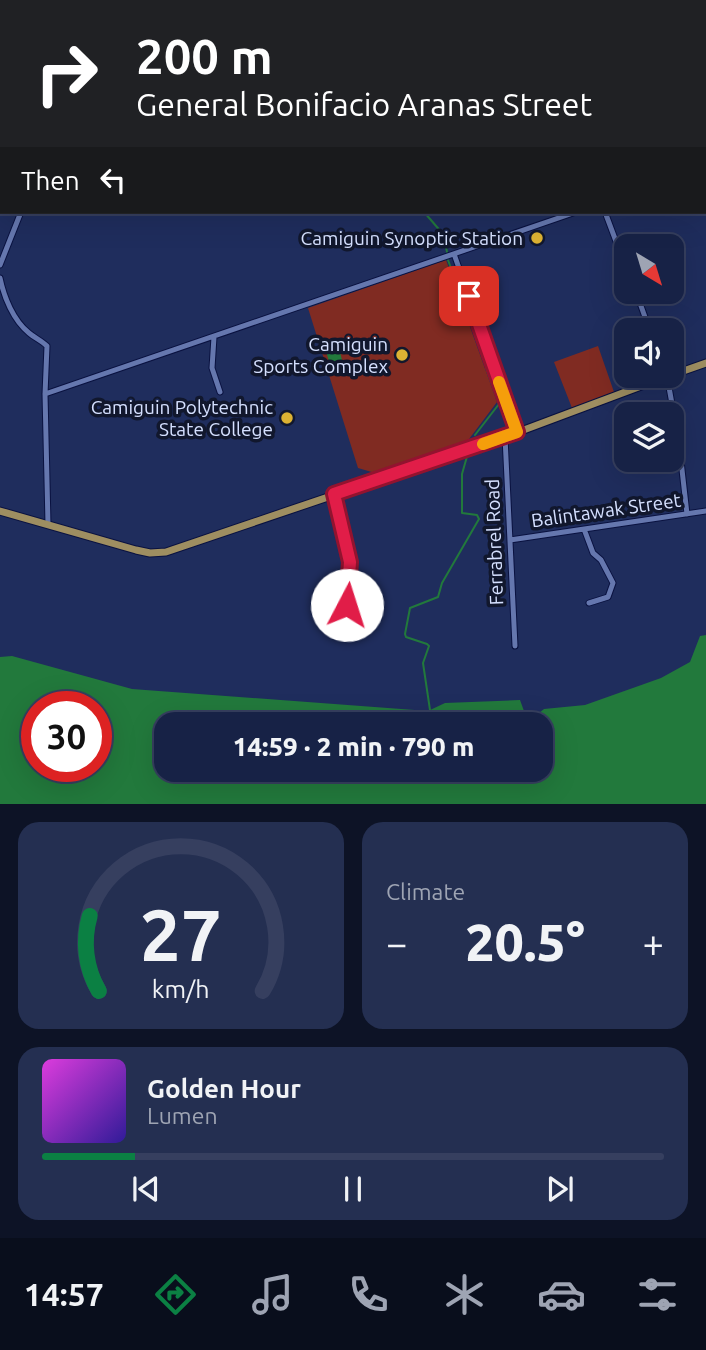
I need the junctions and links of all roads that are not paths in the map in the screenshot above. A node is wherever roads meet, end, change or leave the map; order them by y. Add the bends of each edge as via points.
1 (20, 214) edge
2 (570, 214) edge
3 (606, 214) edge
4 (614, 236) edge
5 (454, 254) junction
6 (0, 265) edge
7 (0, 278) edge
8 (214, 337) junction
9 (706, 363) edge
10 (684, 371) edge
11 (636, 388) edge
12 (671, 388) edge
13 (220, 392) dead end
14 (45, 394) junction
15 (517, 432) junction
16 (505, 437) junction
17 (334, 494) junction
18 (0, 511) edge
19 (706, 511) edge
20 (687, 514) junction
21 (0, 517) edge
22 (48, 524) junction
23 (584, 529) junction
24 (510, 540) junction
25 (589, 603) dead end
26 (350, 626) dead end
27 (515, 646) dead end

1 - 6 street
2 - 5 street
3 - 4 street
5 - 8 street
5 - 15 street
7 - 14 street via 17,318 47,346
8 - 13 street via 212,368
8 - 14 street
9 - 10 main road
11 - 15 main road
12 - 20 street
14 - 22 street
15 - 16 main road
16 - 17 main road
16 - 24 street, Ferrabrel Road
17 - 22 main road via 158,553
17 - 26 street via 350,562
18 - 21 street
18 - 22 main road
19 - 20 street, Balintawak Street
20 - 23 street, Balintawak Street
23 - 24 street, Balintawak Street
23 - 25 street via 613,583 608,597
24 - 27 street, Ferrabrel Road

